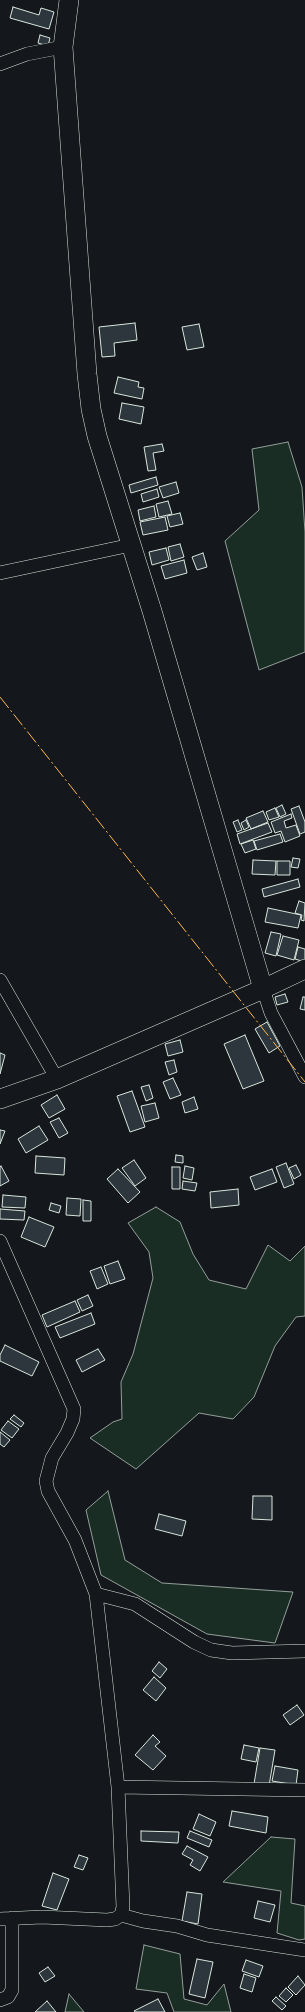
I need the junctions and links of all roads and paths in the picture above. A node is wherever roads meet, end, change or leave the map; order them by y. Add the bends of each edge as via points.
1 (69, 0) edge
2 (63, 46) junction
3 (0, 64) edge
4 (131, 545) junction
5 (0, 573) edge
6 (305, 969) edge
7 (0, 980) edge
8 (263, 989) junction
9 (305, 1077) edge
10 (57, 1079) junction
11 (0, 1099) edge
12 (0, 1240) edge
13 (96, 1594) junction
14 (305, 1651) edge
15 (118, 1787) junction
16 (305, 1790) edge
17 (121, 1915) junction
18 (6, 1918) edge
19 (305, 1950) edge
20 (0, 2000) edge

1 - 2 street
2 - 3 street via 27,54
2 - 4 street via 91,409
4 - 5 street
4 - 8 street
6 - 8 street
7 - 10 street
8 - 9 street via 271,1013
8 - 10 street
10 - 11 street
12 - 13 street via 74,1409 67,1433 52,1458 46,1481 48,1491 75,1540
13 - 14 street via 135,1604 194,1642 212,1650 232,1653
13 - 15 street
15 - 16 street
15 - 17 street via 123,1907
17 - 18 street via 107,1920
17 - 19 street via 207,1935
18 - 20 street via 12,1990 8,1997

